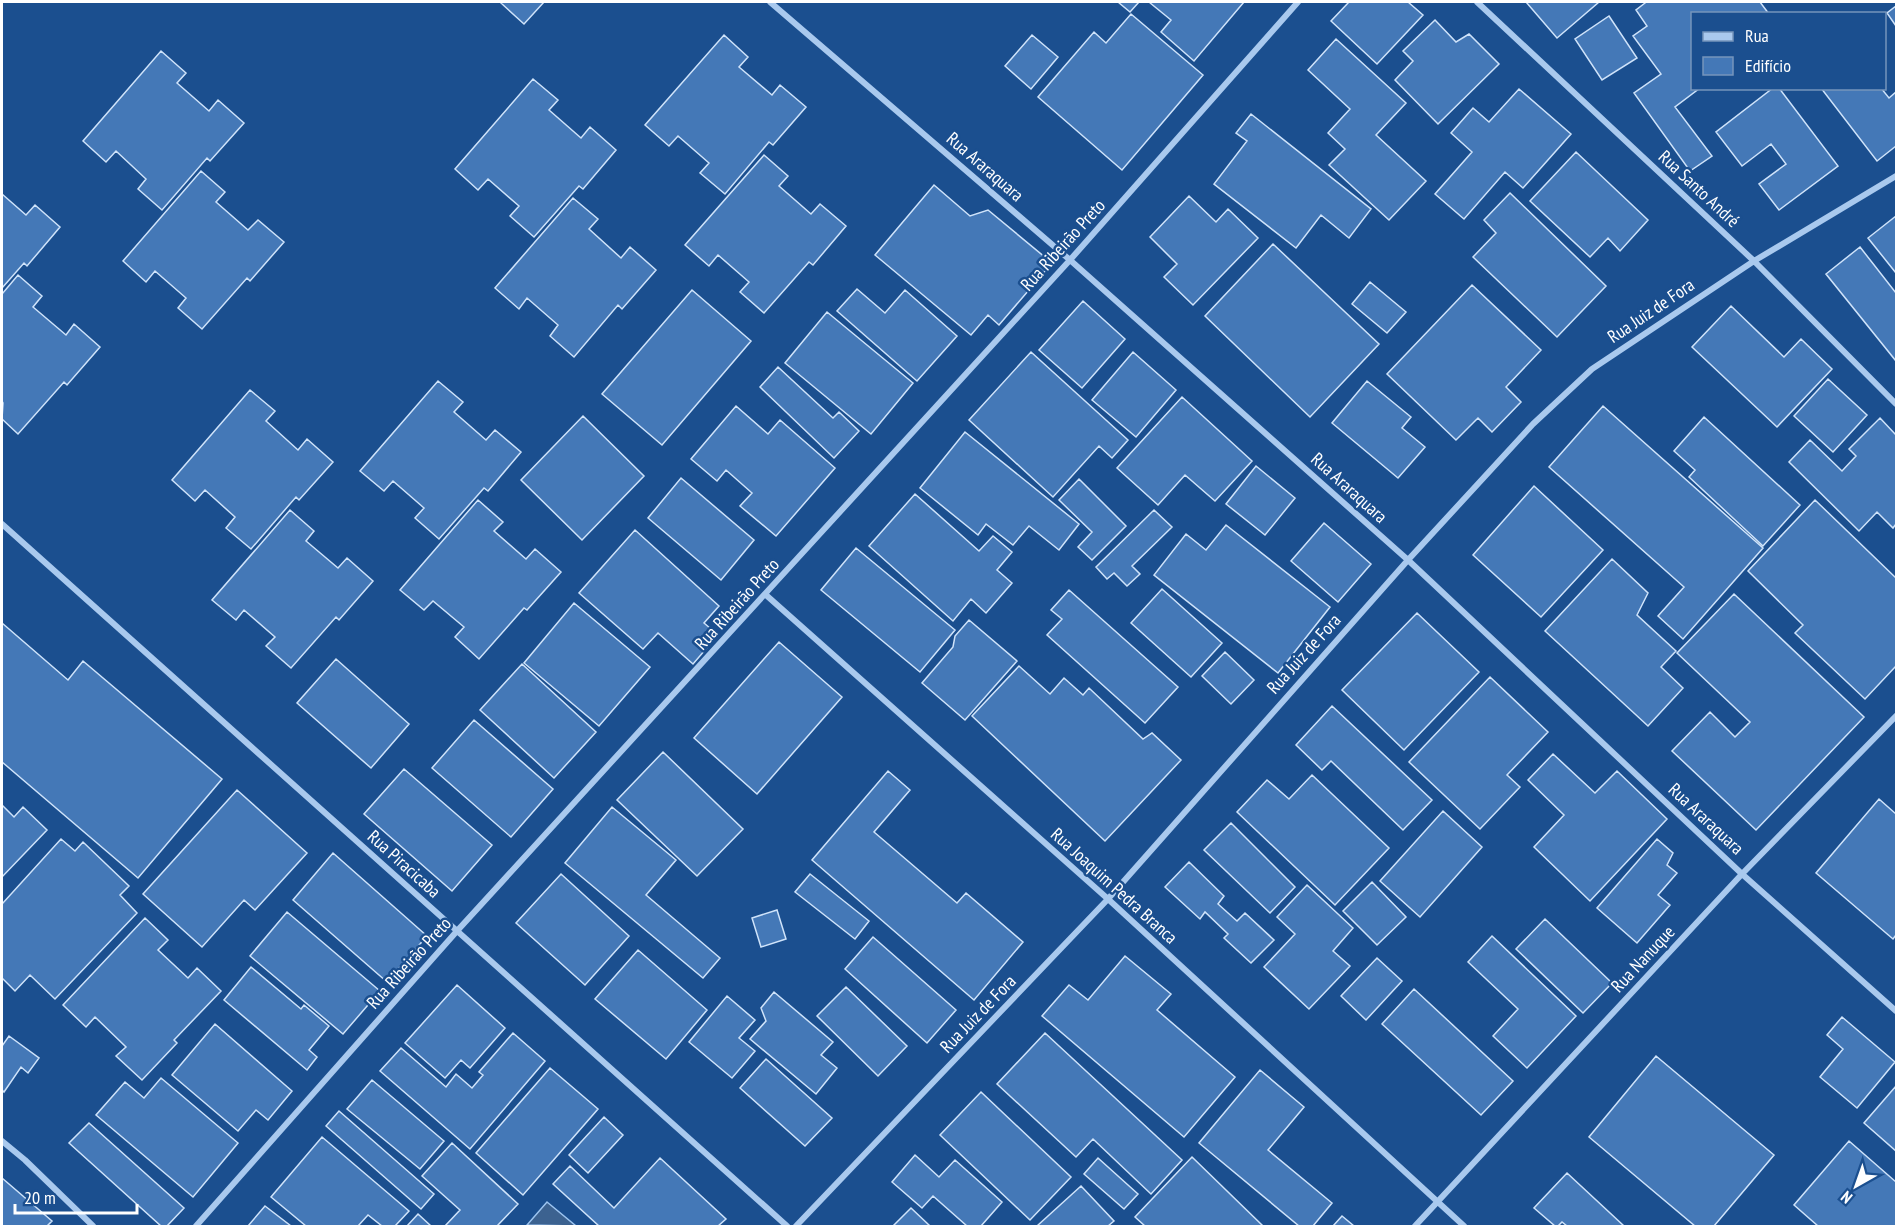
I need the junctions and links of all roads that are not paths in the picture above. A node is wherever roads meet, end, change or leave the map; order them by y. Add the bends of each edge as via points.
1 (770, 2) edge
2 (1298, 2) edge
3 (1477, 2) edge
4 (1896, 176) edge
5 (1070, 260) junction
6 (1754, 261) junction
7 (1896, 404) edge
8 (2, 524) edge
9 (1408, 560) junction
10 (766, 595) junction
11 (1896, 716) edge
12 (1742, 874) junction
13 (1108, 899) junction
14 (457, 931) junction
15 (1896, 1011) edge
16 (2, 1141) edge
17 (1438, 1203) junction
18 (93, 1227) edge
19 (196, 1227) edge
20 (787, 1227) edge
21 (796, 1227) edge
22 (1415, 1227) edge
23 (1464, 1227) edge

1 - 5 street, Rua Araraquara
2 - 5 street, Rua Ribeirão Preto
3 - 6 street, Rua Santo André
4 - 6 street, Rua Juiz de Fora
5 - 9 street, Rua Araraquara
5 - 10 street, Rua Ribeirão Preto
6 - 7 street, Rua Santo André
6 - 9 street, Rua Juiz de Fora via 1575,383
8 - 14 street, Rua Piracicaba
9 - 12 street, Rua Araraquara
9 - 13 street, Rua Juiz de Fora
10 - 13 street, Rua Joaquim Pedra Branca
10 - 14 street, Rua Ribeirão Preto
11 - 12 street, Rua Nanuque
12 - 15 street, Rua Araraquara
12 - 17 street, Rua Nanuque
13 - 17 street, Rua Joaquim Pedra Branca
13 - 21 street, Rua Juiz de Fora
14 - 19 street, Rua Ribeirão Preto
14 - 20 street, Rua Piracicaba
16 - 18 street
17 - 22 street, Rua Nanuque
17 - 23 street, Rua Joaquim Pedra Branca

